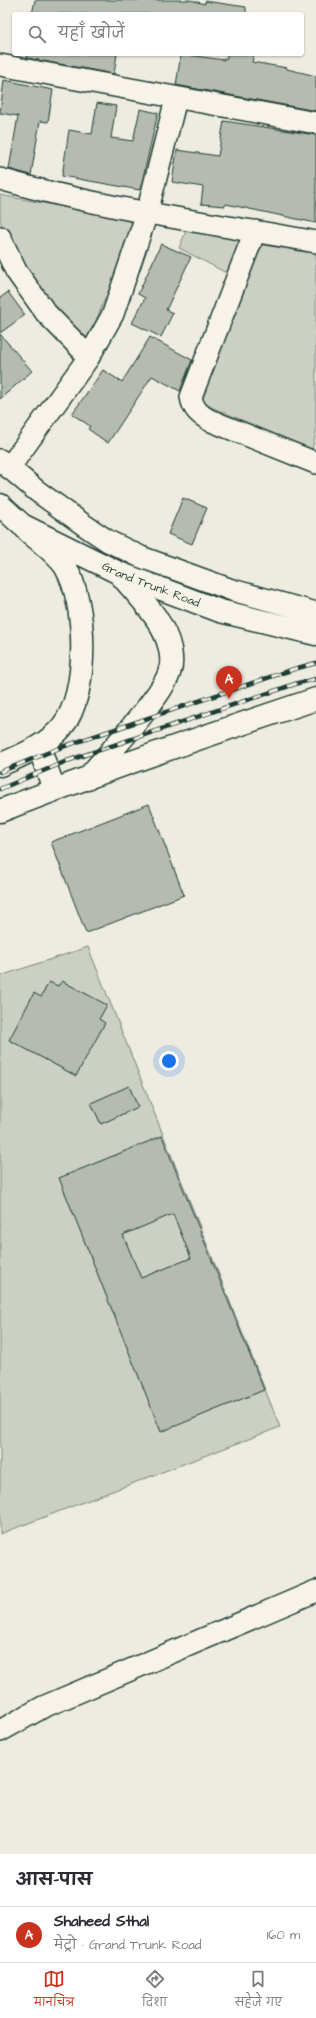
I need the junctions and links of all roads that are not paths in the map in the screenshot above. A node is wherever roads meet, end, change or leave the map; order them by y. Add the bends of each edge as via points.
1 (0, 65) edge
2 (176, 99) junction
3 (316, 123) edge
4 (0, 179) edge
5 (147, 213) junction
6 (255, 231) junction
7 (0, 237) edge
8 (316, 242) edge
9 (89, 357) junction
10 (316, 463) edge
11 (4, 464) edge
12 (0, 505) edge
13 (22, 525) junction
14 (119, 573) junction
15 (316, 613) edge
16 (316, 634) edge
17 (316, 699) edge
18 (38, 747) junction
19 (0, 765) edge
20 (87, 779) junction
21 (54, 789) junction
22 (0, 811) edge
23 (316, 1591) edge
24 (0, 1731) edge

1 - 2 street
2 - 3 street
2 - 5 street
4 - 5 street via 45,192
5 - 6 street
5 - 9 street via 113,314
6 - 8 street
6 - 10 street via 191,397 192,405 209,420
7 - 9 street via 16,271 46,313
9 - 11 street
11 - 15 street via 84,525 108,541 141,557 232,590
12 - 13 main road, Grand Trunk Road
13 - 14 main road, Grand Trunk Road
13 - 18 main road via 64,565 73,584 80,619 82,668 74,703 62,727
14 - 16 main road, Grand Trunk Road via 220,611
14 - 20 main road via 153,614 164,632 170,650 170,670 153,700
17 - 20 main road
18 - 19 main road
18 - 21 main road
20 - 21 main road
21 - 22 main road
23 - 24 street via 43,1707

